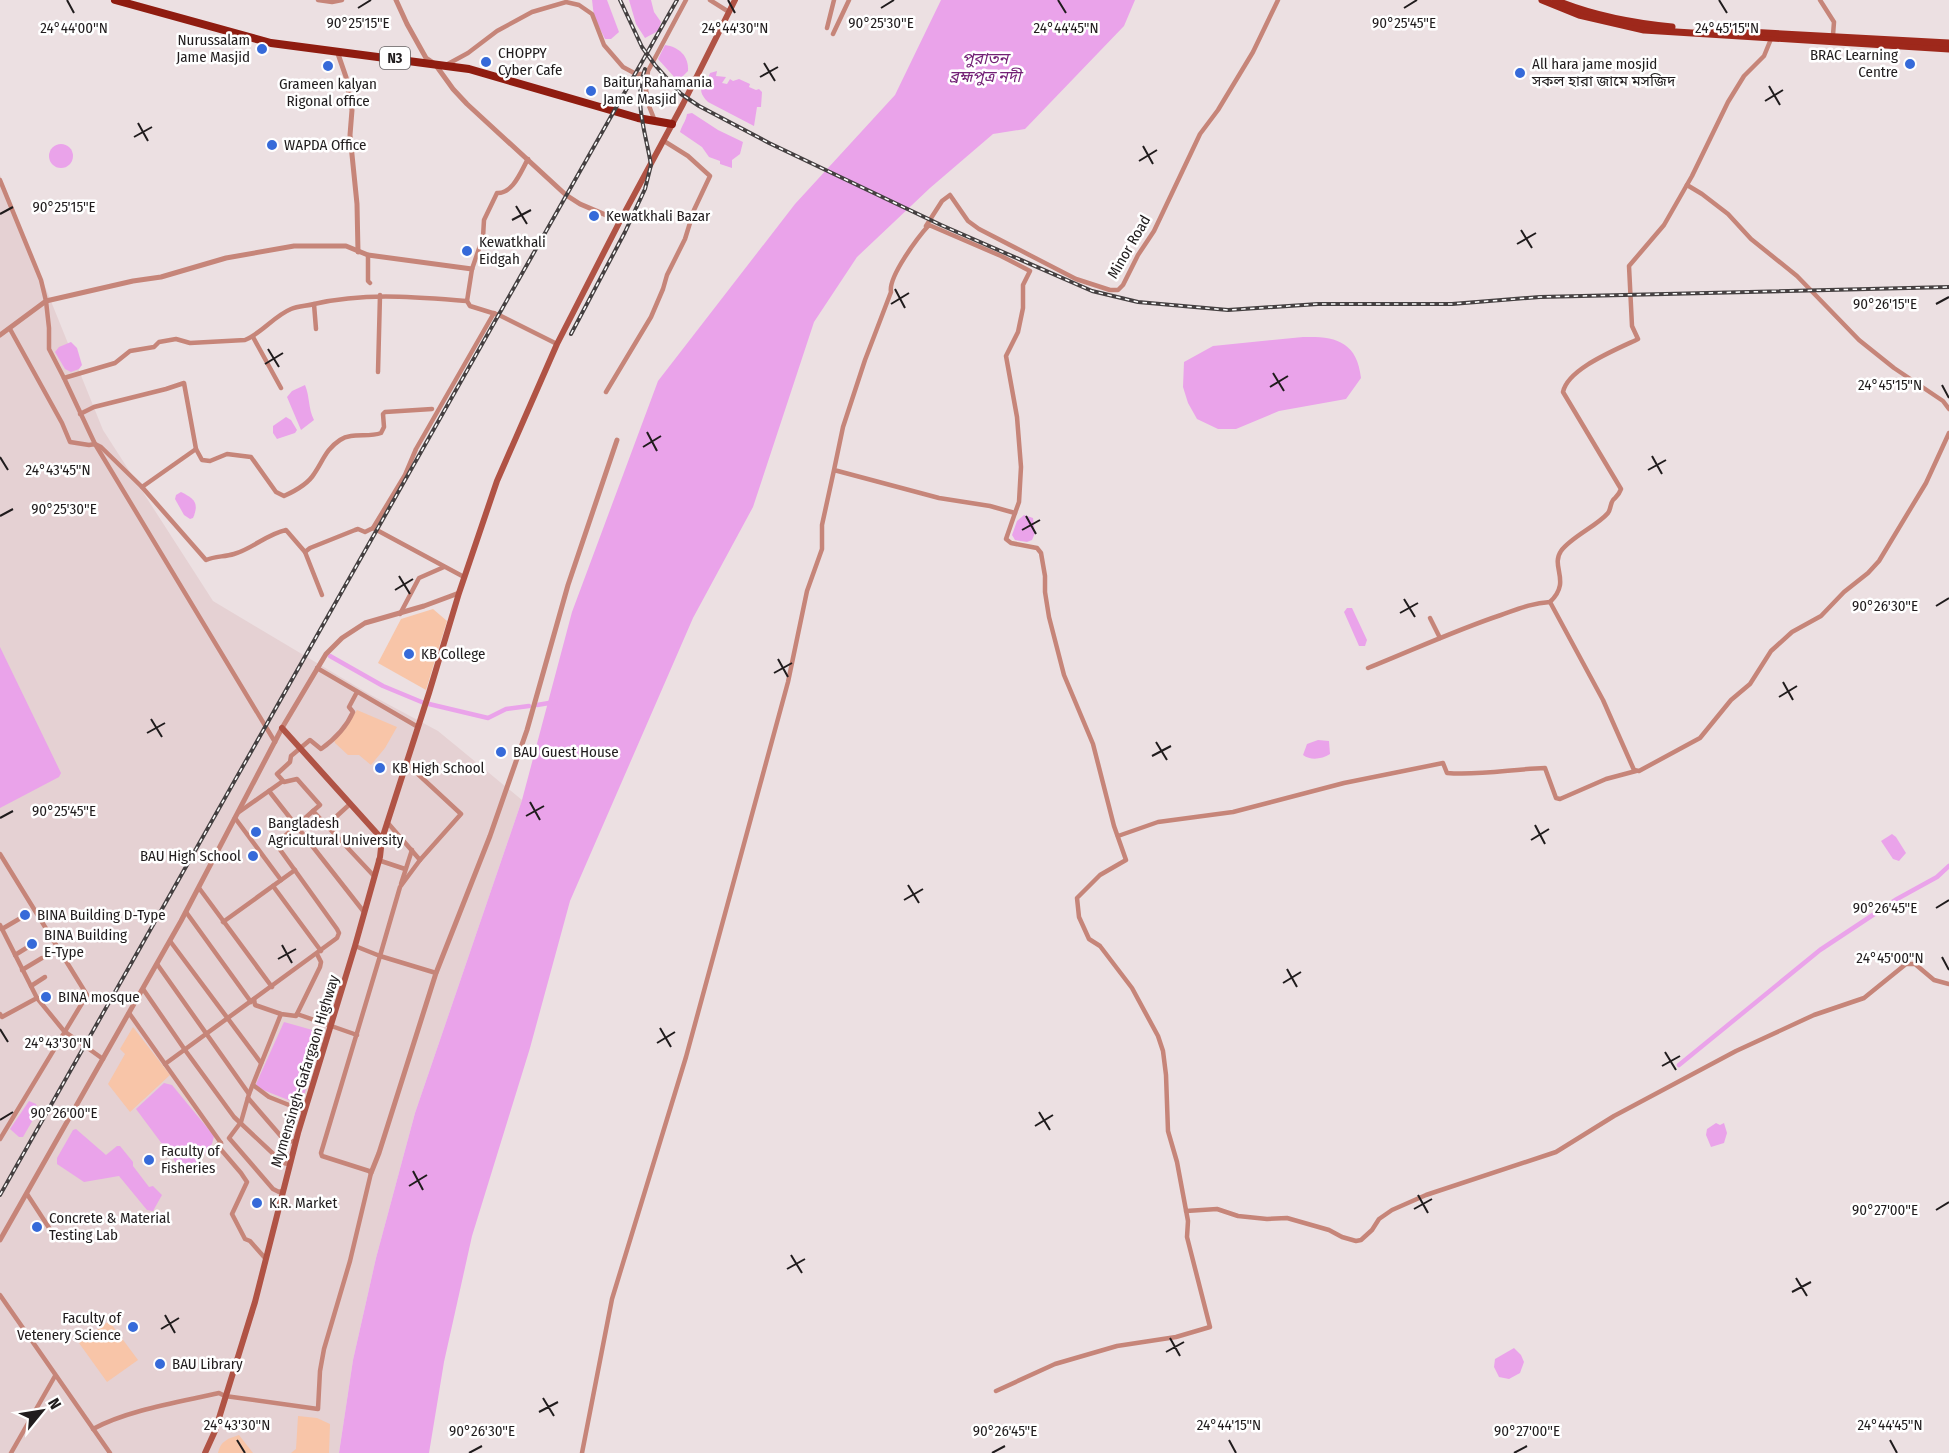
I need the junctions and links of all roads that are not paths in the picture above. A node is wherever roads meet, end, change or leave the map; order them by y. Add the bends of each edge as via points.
1 (115, 0) edge
2 (318, 0) edge
3 (342, 0) edge
4 (396, 0) edge
5 (686, 0) edge
6 (710, 0) edge
7 (735, 0) edge
8 (834, 0) edge
9 (849, 0) edge
10 (1278, 0) edge
11 (1542, 0) edge
12 (1555, 0) edge
13 (1820, 0) edge
14 (565, 1) edge
15 (729, 12) junction
16 (827, 28) dead end
17 (833, 34) dead end
18 (1833, 35) junction
19 (1771, 39) junction
20 (1949, 43) edge
21 (1949, 49) edge
22 (337, 51) junction
23 (435, 64) junction
24 (446, 66) junction
25 (648, 74) junction
26 (655, 121) junction
27 (672, 124) junction
28 (664, 141) junction
29 (528, 159) junction
30 (0, 180) edge
31 (1687, 185) junction
32 (620, 222) junction
33 (921, 233) junction
34 (358, 252) junction
35 (368, 255) junction
36 (472, 269) junction
37 (370, 283) dead end
38 (380, 295) junction
39 (46, 301) junction
40 (467, 301) junction
41 (315, 304) junction
42 (495, 313) junction
43 (316, 328) dead end
44 (10, 329) junction
45 (0, 335) edge
46 (253, 337) junction
47 (557, 344) junction
48 (378, 372) dead end
49 (64, 378) junction
50 (281, 388) dead end
51 (606, 392) dead end
52 (432, 409) dead end
53 (1949, 409) edge
54 (80, 414) junction
55 (1949, 433) edge
56 (617, 440) dead end
57 (95, 444) junction
58 (196, 449) junction
59 (834, 470) junction
60 (142, 487) junction
61 (1015, 513) junction
62 (373, 528) junction
63 (305, 552) junction
64 (444, 567) junction
65 (464, 577) junction
66 (459, 593) junction
67 (322, 595) dead end
68 (1550, 602) junction
69 (400, 614) junction
70 (1430, 618) dead end
71 (1440, 638) junction
72 (317, 668) junction
73 (1368, 668) dead end
74 (357, 692) junction
75 (282, 728) junction
76 (418, 728) junction
77 (274, 742) junction
78 (300, 748) junction
79 (406, 762) junction
80 (1636, 771) junction
81 (283, 781) junction
82 (269, 791) junction
83 (350, 804) junction
84 (313, 811) junction
85 (236, 815) junction
86 (387, 822) junction
87 (327, 825) junction
88 (296, 826) junction
89 (1118, 836) junction
90 (382, 839) junction
91 (412, 850) junction
92 (0, 854) edge
93 (420, 860) junction
94 (378, 861) junction
95 (405, 869) junction
96 (295, 870) junction
97 (374, 876) junction
98 (281, 880) junction
99 (273, 886) junction
100 (400, 887) junction
101 (198, 888) junction
102 (186, 912) junction
103 (364, 912) junction
104 (19, 919) dead end
105 (224, 922) junction
106 (1, 927) edge
107 (170, 940) junction
108 (355, 946) junction
109 (28, 947) dead end
110 (319, 952) junction
111 (15, 955) junction
112 (380, 956) junction
113 (42, 957) dead end
114 (157, 964) junction
115 (22, 970) junction
116 (436, 973) junction
117 (1949, 984) edge
118 (30, 986) junction
119 (44, 986) dead end
120 (272, 987) junction
121 (143, 989) junction
122 (38, 998) junction
123 (252, 1001) junction
124 (129, 1013) junction
125 (0, 1014) edge
126 (281, 1014) junction
127 (297, 1014) junction
128 (228, 1018) junction
129 (329, 1026) junction
130 (64, 1031) junction
131 (207, 1034) junction
132 (357, 1035) junction
133 (184, 1050) junction
134 (104, 1059) junction
135 (261, 1063) junction
136 (165, 1064) junction
137 (253, 1085) junction
138 (249, 1096) junction
139 (304, 1111) junction
140 (241, 1122) junction
141 (229, 1138) junction
142 (0, 1139) edge
143 (296, 1141) junction
144 (221, 1143) junction
145 (289, 1164) junction
146 (371, 1173) junction
147 (282, 1191) junction
148 (27, 1194) junction
149 (1186, 1211) junction
150 (55, 1237) dead end
151 (0, 1240) edge
152 (265, 1258) junction
153 (0, 1295) edge
154 (55, 1376) junction
155 (996, 1391) dead end
156 (225, 1396) junction
157 (93, 1429) junction
158 (11, 1453) edge
159 (110, 1453) edge
160 (206, 1453) edge
161 (582, 1453) edge

1 - 22 highway, N3 via 271,43
2 - 3 street
4 - 23 street via 426,58
5 - 25 street
6 - 15 street
7 - 15 main road, Mymensingh-Gafargaon Highway
8 - 16 street
9 - 17 street
10 - 33 street, Minor Road via 1253,52 1200,134 1154,231 1118,290 1076,279 979,229 950,195
11 - 19 main road via 1579,15 1628,27
12 - 18 main road via 1640,24
13 - 18 street via 1834,22
14 - 24 street via 532,12 497,31
14 - 25 street via 592,14 604,45 623,68
15 - 27 main road, Mymensingh-Gafargaon Highway
18 - 20 main road
19 - 21 main road
19 - 31 street via 1764,56 1744,76 1728,102
22 - 23 highway, N3
22 - 34 street via 352,110 350,135
23 - 24 highway, N3
23 - 29 street via 467,104
24 - 26 highway, N3
25 - 26 street via 646,90
26 - 27 highway, N3
27 - 28 main road, Mymensingh-Gafargaon Highway
28 - 32 main road, Mymensingh-Gafargaon Highway
28 - 51 street via 710,176 651,317
29 - 32 street via 566,195
29 - 36 street via 509,190 497,193 484,220 483,237
30 - 39 street
31 - 53 street via 1728,214 1751,239 1797,276 1859,340
31 - 68 street via 1664,225 1629,266 1632,326 1638,339 1606,354 1564,386 1572,410 1621,489 1609,512 1562,550 1561,585
32 - 47 main road, Mymensingh-Gafargaon Highway
33 - 59 street via 890,286 843,427
33 - 61 street via 929,225 944,230 1030,271 1023,285 1018,332 1006,356 1021,467
34 - 35 street
34 - 39 street via 346,246 294,246 226,258 161,278
35 - 36 street
35 - 37 street
36 - 40 street
38 - 40 street
38 - 41 street
38 - 48 street
39 - 44 street
39 - 49 street via 49,349
40 - 42 street via 470,306
41 - 43 street
41 - 46 street via 291,309
42 - 47 street
42 - 62 street
44 - 45 street
44 - 57 street via 70,442
46 - 49 street via 159,342 154,347 130,351 116,363
46 - 50 street
47 - 65 main road, Mymensingh-Gafargaon Highway via 497,481
49 - 54 street
52 - 58 street via 385,412 381,432 343,438 324,454 309,480 284,496 276,492 251,457 227,454 202,460
54 - 57 street
54 - 58 street via 94,406 184,383
55 - 80 street via 1926,483 1868,573 1821,616 1792,632 1771,651 1750,684 1731,700 1700,738
56 - 116 street via 568,585 527,730
57 - 60 street
57 - 77 street
58 - 60 street
59 - 61 street
59 - 161 street via 822,525 822,549 807,591 788,682 686,1057 612,1299
60 - 63 street via 206,560 234,554 286,530
61 - 89 street via 1006,538 1041,553 1054,641 1067,684 1093,744
62 - 63 street via 365,532 355,530
62 - 64 street
63 - 67 street
64 - 65 street
64 - 69 street via 419,578
65 - 66 main road, Mymensingh-Gafargaon Highway
66 - 69 street
66 - 76 main road, Mymensingh-Gafargaon Highway
68 - 71 street via 1533,603
68 - 80 street via 1583,660
69 - 72 street via 358,627 334,645
70 - 71 street
71 - 73 street
72 - 74 street
72 - 75 street
74 - 76 street
74 - 78 street via 349,708 351,715 333,740 321,749 310,740
75 - 77 street
75 - 78 main road
76 - 79 main road, Mymensingh-Gafargaon Highway
77 - 85 street
78 - 81 street via 277,774
78 - 83 main road
79 - 86 main road, Mymensingh-Gafargaon Highway
79 - 93 street via 461,814
80 - 89 street via 1560,799 1556,798 1545,768 1467,775 1446,773 1443,763 1344,783 1233,812 1158,822
81 - 82 street
81 - 84 street via 297,779 320,805
82 - 85 street
82 - 88 street
83 - 87 street
83 - 90 main road
84 - 87 street
84 - 88 street
85 - 98 street
85 - 101 street
86 - 90 main road, Mymensingh-Gafargaon Highway
86 - 91 street
87 - 97 street
88 - 96 street via 276,844
88 - 103 street
89 - 149 street via 1126,860 1088,887 1077,898 1076,906 1089,939 1100,946 1132,988 1158,1036 1166,1075 1168,1131
90 - 94 main road, Mymensingh-Gafargaon Highway
91 - 93 street
91 - 95 street
92 - 130 street via 87,995
93 - 100 street
94 - 95 street
94 - 97 main road, Mymensingh-Gafargaon Highway
95 - 100 street
96 - 98 street
96 - 110 street via 339,933
97 - 103 main road, Mymensingh-Gafargaon Highway
98 - 99 street
99 - 105 street
99 - 110 street
100 - 112 street
101 - 102 street
101 - 105 street
102 - 107 street
102 - 123 street
103 - 108 main road, Mymensingh-Gafargaon Highway
104 - 106 street
105 - 120 street
106 - 111 street
107 - 114 street
107 - 128 street
108 - 112 street
108 - 129 main road, Mymensingh-Gafargaon Highway
109 - 111 street
110 - 120 street
110 - 127 street via 320,967
111 - 115 street
112 - 116 street
112 - 132 street
113 - 115 street
114 - 121 street
114 - 131 street
115 - 118 street
116 - 146 street
117 - 149 street via 1934,980 1915,964 1906,964 1864,998 1814,1015 1736,1051 1624,1110 1556,1152 1392,1210 1361,1240 1287,1218 1238,1216 1217,1209
118 - 119 street via 42,979
118 - 122 street
120 - 123 street
121 - 124 street
121 - 133 street
122 - 125 street via 2,1017
122 - 130 street
123 - 126 street
123 - 128 street
124 - 134 street
124 - 136 street
126 - 127 street
126 - 135 street
127 - 129 street
128 - 131 street
128 - 135 street
129 - 132 street
129 - 139 main road, Mymensingh-Gafargaon Highway
130 - 134 street
130 - 142 street
131 - 133 street
131 - 138 street
132 - 146 street via 321,1154
133 - 136 street
133 - 140 street
134 - 148 street
135 - 137 street
136 - 144 street
137 - 138 street
137 - 139 street via 269,1097
138 - 140 street
138 - 143 street via 286,1142
139 - 143 main road, Mymensingh-Gafargaon Highway
140 - 141 street
140 - 145 street via 283,1164
141 - 144 street
141 - 147 street via 273,1189
143 - 145 main road, Mymensingh-Gafargaon Highway
144 - 152 street via 217,1145 247,1182 232,1214 245,1239
145 - 147 main road, Mymensingh-Gafargaon Highway
146 - 156 street via 324,1349 318,1409
147 - 152 main road, Mymensingh-Gafargaon Highway
148 - 150 street
148 - 151 street
149 - 155 street via 1187,1238 1210,1327 1117,1346 1055,1364
152 - 156 main road, Mymensingh-Gafargaon Highway
153 - 154 street
154 - 157 street
154 - 158 street
156 - 157 street via 219,1392
156 - 160 main road, Mymensingh-Gafargaon Highway
157 - 159 street

